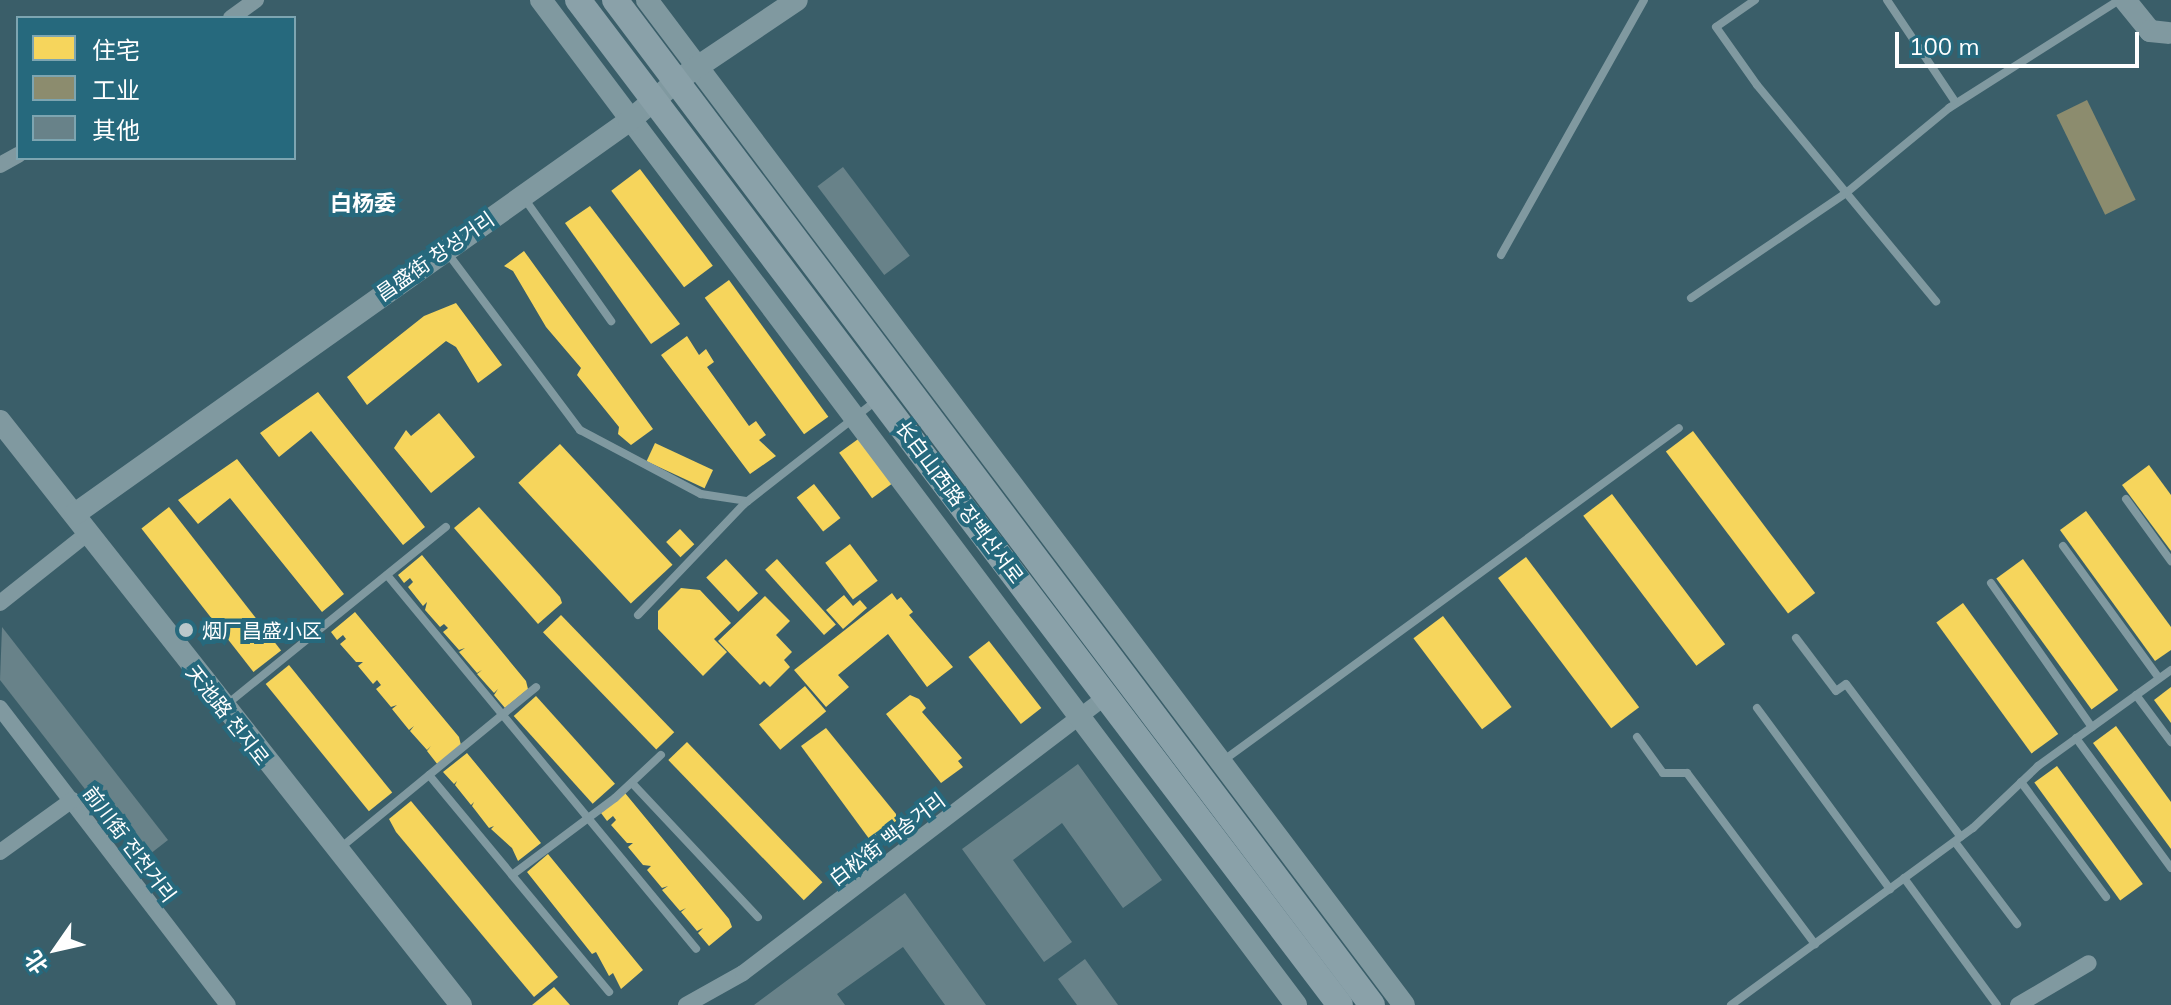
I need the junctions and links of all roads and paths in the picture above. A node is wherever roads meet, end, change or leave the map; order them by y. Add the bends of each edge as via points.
1 (256, 0) edge
2 (541, 0) edge
3 (578, 0) edge
4 (615, 0) edge
5 (647, 0) edge
6 (797, 0) edge
7 (1644, 0) edge
8 (1755, 0) edge
9 (1887, 0) edge
10 (2119, 0) edge
11 (2125, 0) edge
12 (234, 16) edge
13 (2170, 33) edge
14 (687, 73) junction
15 (652, 99) junction
16 (1956, 103) junction
17 (629, 121) junction
18 (1846, 193) junction
19 (522, 196) junction
20 (445, 249) junction
21 (1501, 255) dead end
22 (1691, 298) dead end
23 (1936, 301) dead end
24 (611, 321) dead end
25 (881, 397) junction
26 (0, 421) edge
27 (855, 422) junction
28 (1679, 428) dead end
29 (2126, 499) dead end
30 (747, 501) junction
31 (81, 524) junction
32 (446, 527) dead end
33 (2063, 546) dead end
34 (2171, 561) edge
35 (387, 575) junction
36 (1991, 583) dead end
37 (0, 603) edge
38 (638, 615) dead end
39 (1796, 638) dead end
40 (2171, 670) edge
41 (2159, 678) junction
42 (536, 687) dead end
43 (2136, 695) junction
44 (1106, 696) junction
45 (0, 708) edge
46 (221, 708) junction
47 (1757, 708) dead end
48 (503, 715) junction
49 (1078, 718) junction
50 (2092, 727) junction
51 (1637, 737) dead end
52 (2076, 738) junction
53 (2171, 742) edge
54 (661, 755) dead end
55 (1211, 770) junction
56 (429, 775) junction
57 (2021, 782) junction
58 (632, 783) junction
59 (72, 800) junction
60 (586, 816) junction
61 (1958, 839) junction
62 (0, 852) edge
63 (335, 852) junction
64 (2171, 868) edge
65 (512, 875) junction
66 (1904, 878) junction
67 (1890, 889) junction
68 (2106, 897) dead end
69 (758, 917) dead end
70 (2017, 924) dead end
71 (1815, 944) junction
72 (696, 949) dead end
73 (2089, 963) dead end
74 (609, 992) dead end
75 (228, 1005) edge
76 (461, 1005) edge
77 (686, 1005) edge
78 (1296, 1005) edge
79 (1340, 1005) edge
80 (1372, 1005) edge
81 (1404, 1005) edge
82 (1731, 1005) edge
83 (1997, 1005) edge
84 (2018, 1005) edge

1 - 12 street
2 - 17 street, 长白山西路 장백산서로
3 - 15 main road, 长白山西路 장백산서로
4 - 14 main road, 长白山西路 장백산서로
5 - 14 street, 长白山西路 장백산서로
6 - 14 street, 昌盛街 창성거리
7 - 21 lane
8 - 18 lane via 1716,27
9 - 16 lane
10 - 16 lane
11 - 13 street via 2150,31
14 - 15 street, 昌盛街 창성거리
14 - 55 main road, 长白山西路 장백산서로
15 - 17 street, 昌盛街 창성거리
15 - 25 main road, 长白山西路 장백산서로
16 - 18 lane
17 - 19 street, 昌盛街 창성거리
17 - 27 street, 长白山西路 장백산서로
18 - 22 lane
18 - 23 lane
19 - 20 street, 昌盛街 창성거리
19 - 24 lane
20 - 30 lane via 580,430 701,494
20 - 31 street, 昌盛街 창성거리
25 - 27 lane
25 - 44 main road, 长白山西路 장백산서로
26 - 31 street, 天池路 천지로
27 - 30 lane
27 - 49 street, 长白山西路 장백산서로
28 - 55 lane
29 - 34 lane
30 - 38 lane
31 - 37 street
31 - 46 street, 天池路 천지로
32 - 35 lane
33 - 41 lane
35 - 46 lane
35 - 48 lane
36 - 50 lane
39 - 61 lane via 1836,691 1846,684
40 - 41 lane
41 - 43 lane
42 - 48 lane
43 - 50 lane
43 - 53 lane
44 - 49 street, 白松街 백송거리
44 - 79 main road, 长白山西路 장백산서로
45 - 59 street, 前川街 전천거리
46 - 63 street, 天池路 천지로
47 - 67 lane
48 - 56 lane
48 - 60 lane
49 - 77 street, 白松街 백송거리 via 743,973
49 - 78 street, 长白山西路 장백산서로
50 - 52 lane
51 - 71 lane via 1663,773 1687,773
52 - 57 lane
52 - 64 lane
54 - 58 lane
55 - 80 main road, 长白山西路 장백산서로
55 - 81 street, 长白山西路 장백산서로
56 - 63 lane
56 - 65 lane
57 - 61 lane
57 - 68 lane
58 - 60 lane
58 - 69 lane
59 - 62 street
59 - 75 street, 前川街 전천거리
60 - 65 lane
60 - 72 lane
61 - 66 lane
61 - 70 lane
63 - 76 street, 天池路 천지로
65 - 74 lane
66 - 67 lane
66 - 83 lane
67 - 71 lane
71 - 82 lane
73 - 84 street

